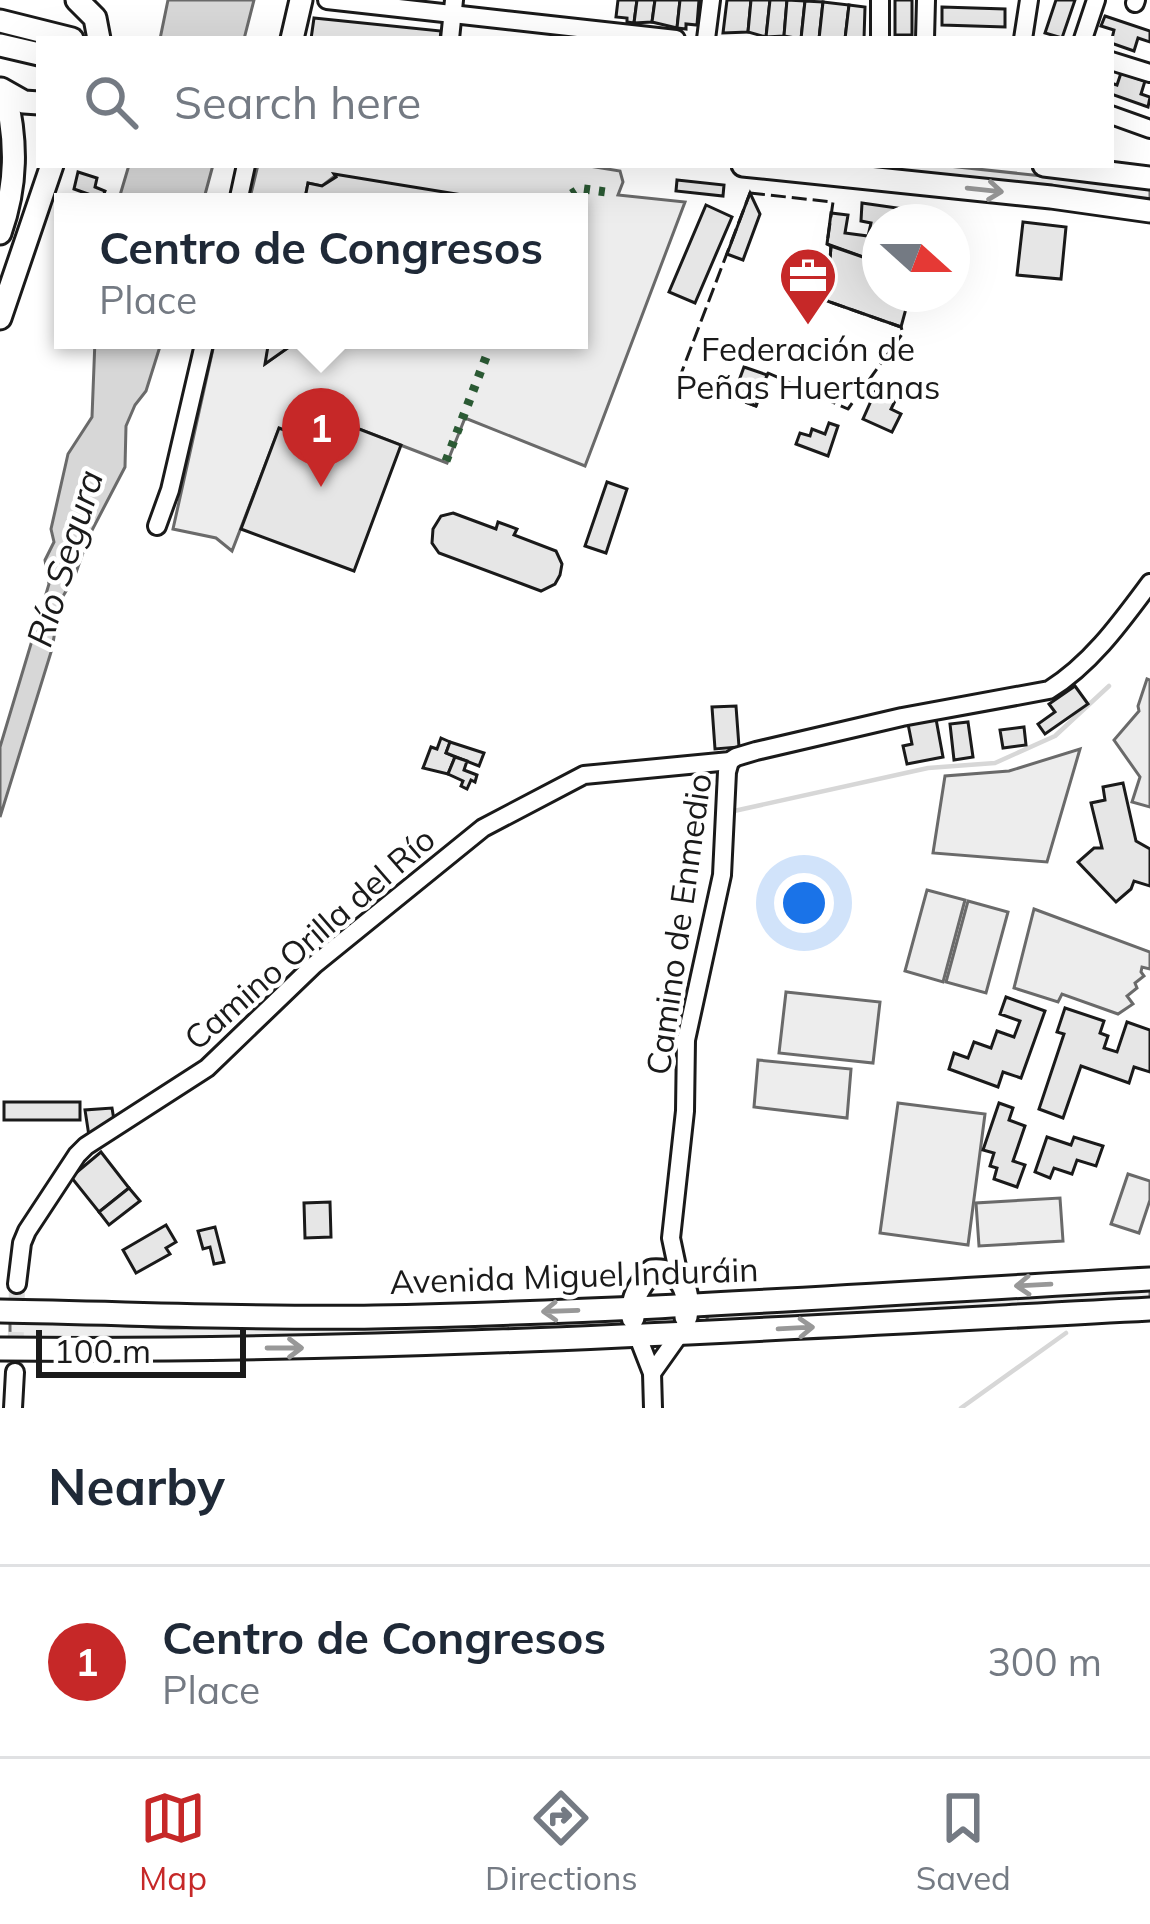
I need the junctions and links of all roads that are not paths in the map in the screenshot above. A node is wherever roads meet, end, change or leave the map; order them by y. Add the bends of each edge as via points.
1 (14, 0) edge
2 (76, 0) edge
3 (107, 0) edge
4 (301, 0) edge
5 (327, 0) edge
6 (711, 0) edge
7 (880, 0) edge
8 (926, 0) edge
9 (1029, 0) edge
10 (1096, 0) edge
11 (453, 8) edge
12 (0, 17) edge
13 (99, 32) edge
14 (62, 36) edge
15 (293, 36) edge
16 (654, 36) edge
17 (706, 36) edge
18 (880, 36) edge
19 (926, 36) edge
20 (1025, 36) edge
21 (1084, 36) edge
22 (0, 45) edge
23 (36, 53) edge
24 (1114, 62) edge
25 (1150, 73) edge
26 (3, 90) edge
27 (36, 104) edge
28 (1114, 116) edge
29 (1150, 129) edge
30 (51, 168) edge
31 (772, 168) edge
32 (1068, 168) edge
33 (1150, 178) edge
34 (1150, 211) edge
35 (0, 232) edge
36 (0, 318) edge
37 (203, 349) edge
38 (157, 526) dead end
39 (1150, 583) edge
40 (730, 761) junction
41 (671, 1238) junction
42 (652, 1271) junction
43 (679, 1276) junction
44 (1150, 1279) edge
45 (17, 1284) tunnel mouth
46 (688, 1305) junction
47 (632, 1308) junction
48 (1150, 1309) edge
49 (0, 1311) edge
50 (680, 1335) junction
51 (638, 1337) junction
52 (0, 1348) edge
53 (15, 1372) tunnel mouth
54 (652, 1373) junction
55 (13, 1408) edge
56 (653, 1408) edge

1 - 12 main road
2 - 13 main road
3 - 13 main road
4 - 15 main road
5 - 11 street
6 - 17 street
7 - 18 street
8 - 19 street
9 - 20 street
10 - 21 street
11 - 16 street
12 - 14 main road
22 - 23 main road
24 - 25 street
26 - 27 main road
26 - 35 main road via 14,167
28 - 29 street
30 - 36 main road
31 -> 34 main road
32 - 33 main road
37 - 38 street
39 - 40 street, Camino Orilla del Río via 1085,663 1049,690
40 - 41 street, Camino de Enmedio via 722,875 686,1040
40 - 45 street, Camino Orilla del Río via 584,775 483,828 314,965 207,1068 86,1146 27,1231
41 - 42 street
41 - 43 street
42 - 43 main road
42 - 47 main road
43 - 46 main road
44 -> 46 main road, Avenida Miguel Induráin
46 - 47 main road, Avenida Miguel Induráin
46 - 50 main road
47 -> 49 main road, Avenida Miguel Induráin via 286,1317
47 - 51 main road
50 -> 48 main road, Avenida Miguel Induráin
50 - 51 main road, Avenida Miguel Induráin
50 - 54 street
52 -> 51 main road, Avenida Miguel Induráin
51 - 54 street
53 - 55 street
54 - 56 street

